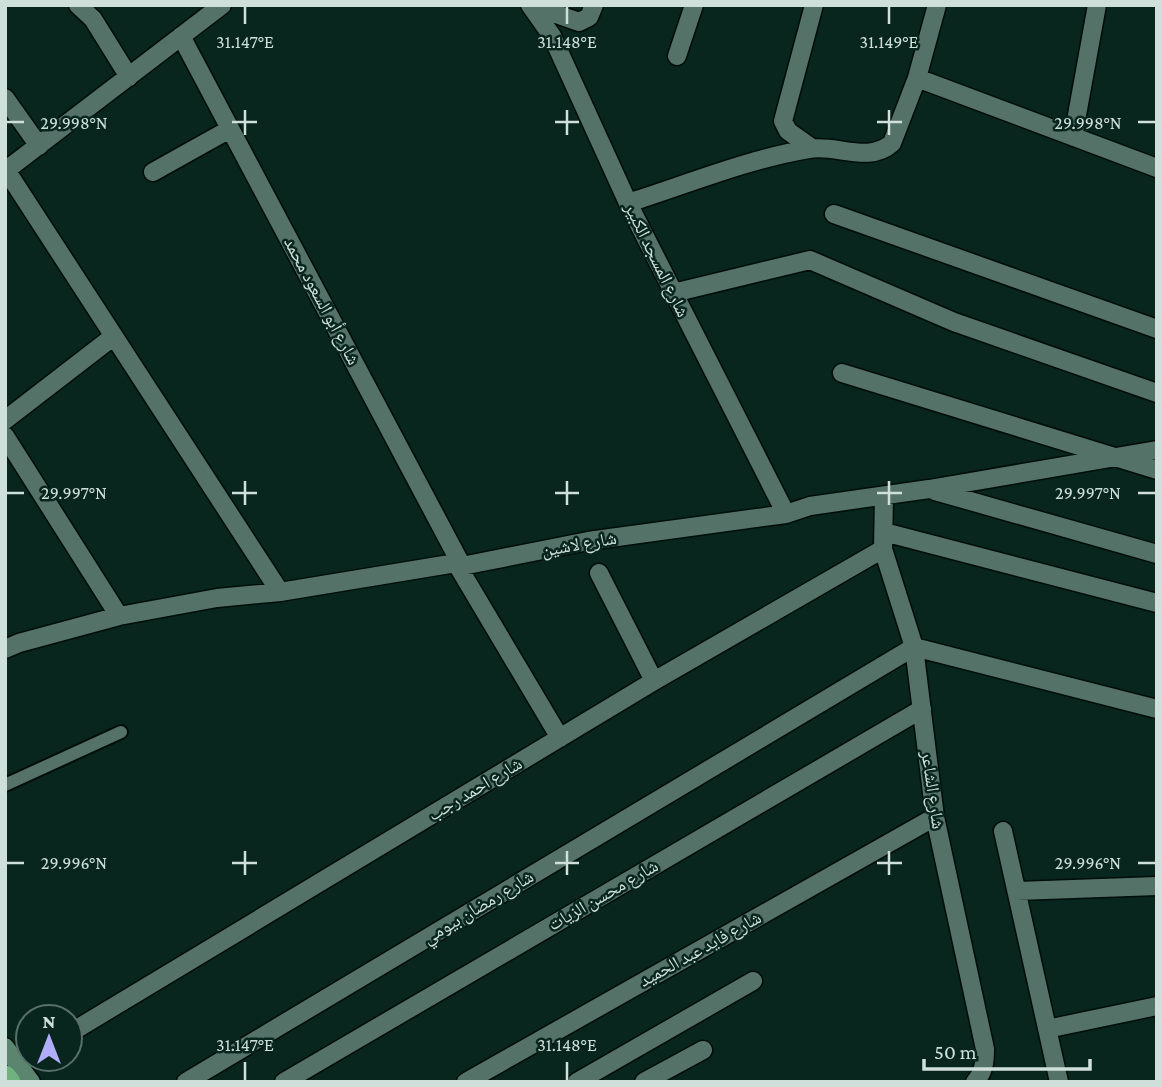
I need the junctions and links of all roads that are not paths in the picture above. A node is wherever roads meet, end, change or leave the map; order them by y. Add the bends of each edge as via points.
1 (78, 5) edge
2 (222, 5) edge
3 (531, 5) edge
4 (594, 5) edge
5 (694, 5) edge
6 (814, 5) edge
7 (937, 5) edge
8 (1097, 5) edge
9 (181, 36) junction
10 (677, 56) dead end
11 (129, 77) junction
12 (917, 78) junction
13 (5, 98) edge
14 (230, 129) junction
15 (1073, 137) junction
16 (39, 146) junction
17 (812, 148) junction
18 (1157, 168) edge
19 (6, 170) edge
20 (153, 172) dead end
21 (628, 203) junction
22 (834, 214) dead end
23 (673, 293) junction
24 (1157, 329) edge
25 (114, 336) junction
26 (842, 373) dead end
27 (1157, 393) edge
28 (5, 420) edge
29 (5, 436) edge
30 (1157, 450) edge
31 (1114, 457) junction
32 (1157, 470) edge
33 (929, 489) junction
34 (884, 496) junction
35 (786, 514) junction
36 (883, 541) junction
37 (1157, 554) edge
38 (459, 565) junction
39 (599, 573) dead end
40 (280, 592) junction
41 (1157, 603) edge
42 (119, 616) junction
43 (914, 646) junction
44 (5, 649) edge
45 (654, 681) junction
46 (922, 709) junction
47 (1157, 709) edge
48 (121, 732) dead end
49 (560, 738) junction
50 (5, 785) edge
51 (935, 817) junction
52 (1003, 831) dead end
53 (1157, 886) edge
54 (1017, 891) junction
55 (753, 981) dead end
56 (1157, 1006) edge
57 (84, 1025) edge
58 (1047, 1029) junction
59 (5, 1047) edge
60 (703, 1050) dead end
61 (14, 1068) edge
62 (186, 1082) edge
63 (284, 1082) edge
64 (466, 1082) edge
65 (577, 1082) edge
66 (643, 1082) edge
67 (975, 1082) edge
68 (1059, 1082) edge

1 - 11 street via 93,19
2 - 9 street
3 - 4 street via 579,22 589,17
3 - 21 street, شارع المسجد الكبير via 552,36
5 - 10 street
6 - 17 street via 783,121 788,131
7 - 12 street
8 - 15 street
9 - 11 street
9 - 14 street, شارع أبو السعود محمد
11 - 16 street
12 - 15 street
12 - 17 street via 892,144 885,149 867,154
13 - 16 street
14 - 20 street
14 - 38 street, شارع أبو السعود محمد
15 - 18 street
16 - 19 street
17 - 21 street
19 - 25 street
21 - 23 street, شارع المسجد الكبير
22 - 24 street
23 - 27 street via 810,260 962,325
23 - 35 street, شارع المسجد الكبير
25 - 28 street
25 - 40 street
26 - 31 street
29 - 42 street
30 - 31 street, شارع لاشين
31 - 32 street
31 - 33 street, شارع لاشين
33 - 34 street, شارع لاشين
33 - 37 street
34 - 35 street, شارع لاشين via 810,506
34 - 36 street, شارع الشاعر
35 - 38 street, شارع لاشين via 587,541
36 - 41 street
36 - 43 street, شارع الشاعر
36 - 45 street, شارع احمد رجب
38 - 40 street, شارع لاشين
38 - 49 street, شارع أبو السعود محمد
39 - 45 street
40 - 42 street, شارع لاشين
42 - 44 street, شارع لاشين
43 - 46 street, شارع الشاعر
43 - 47 street
43 - 62 street, شارع رمضان بيومي
45 - 49 street, شارع احمد رجب
46 - 51 street, شارع الشاعر
46 - 63 street, شارع محسن الزيات
48 - 50 lane
49 - 57 street, شارع احمد رجب
51 - 64 street, شارع فايد عبد الحميد
51 - 67 street, شارع الشاعر via 985,1049 985,1062
52 - 54 street
53 - 54 street
54 - 58 street
55 - 65 street
56 - 58 street
58 - 68 street
59 - 61 main road
60 - 66 street

